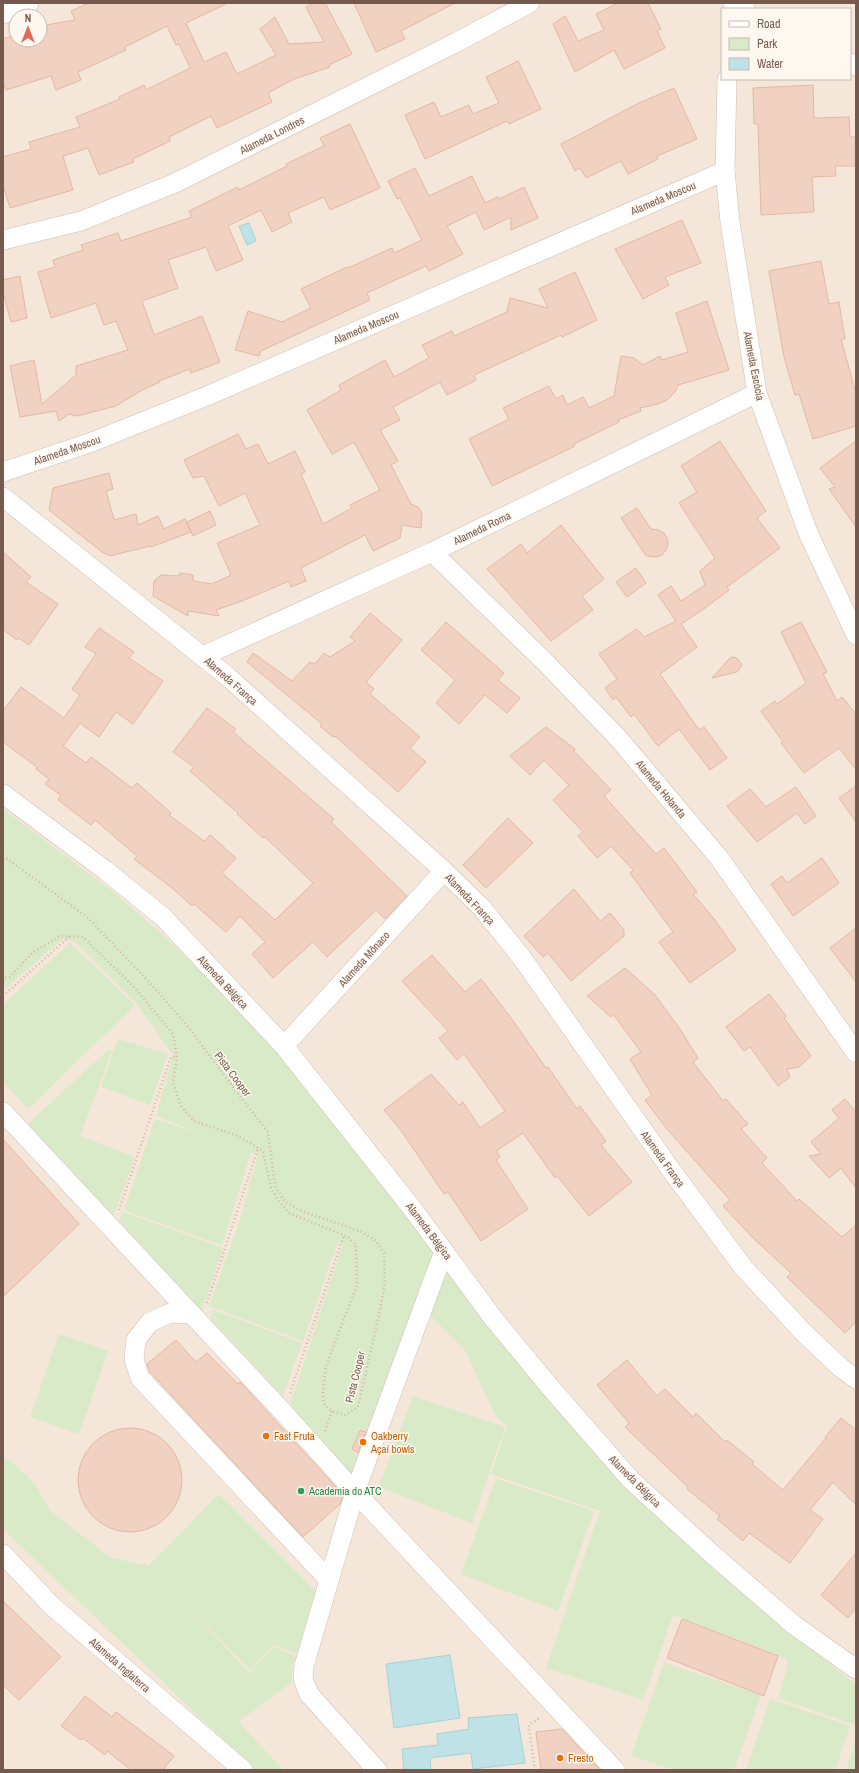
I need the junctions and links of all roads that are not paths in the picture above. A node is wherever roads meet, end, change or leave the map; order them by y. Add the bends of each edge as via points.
1 (29, 3) edge
2 (530, 3) edge
3 (733, 3) edge
4 (743, 8) edge
5 (3, 14) edge
6 (726, 80) edge
7 (725, 171) junction
8 (3, 240) edge
9 (757, 392) junction
10 (3, 472) edge
11 (3, 497) edge
12 (432, 552) junction
13 (856, 635) edge
14 (203, 656) junction
15 (3, 794) edge
16 (444, 871) junction
17 (284, 1046) junction
18 (856, 1054) edge
19 (3, 1112) edge
20 (444, 1251) junction
21 (195, 1319) junction
22 (856, 1379) edge
23 (355, 1492) junction
24 (3, 1554) edge
25 (329, 1580) junction
26 (856, 1669) edge
27 (243, 1770) edge
28 (377, 1770) edge
29 (615, 1770) edge

1 - 5 street
2 - 8 street, Alameda Londres via 174,183 82,221
3 - 4 street
6 - 7 street, Alameda Escócia
7 - 9 street, Alameda Escócia via 730,222
7 - 10 street, Alameda Moscou via 207,396 92,442
9 - 12 street, Alameda Roma
9 - 13 street, Alameda Escócia via 809,535
11 - 14 street, Alameda França
12 - 14 street, Alameda Roma
12 - 18 street, Alameda Holanda via 545,662 618,738 715,853
14 - 16 street, Alameda França
15 - 17 street, Alameda Bélgica via 163,917
16 - 17 street, Alameda Mônaco
16 - 22 street, Alameda França via 482,908 522,958 671,1170 743,1267 803,1332
17 - 20 street, Alameda Bélgica
19 - 21 street
20 - 23 street
20 - 26 street, Alameda Bélgica via 493,1318 631,1480 794,1625
21 - 23 street
21 - 25 street via 170,1312 150,1322 136,1340 134,1358 140,1378
23 - 25 street
23 - 29 street
24 - 27 street, Alameda Inglaterra via 52,1606
25 - 28 street via 304,1666 303,1679 309,1694

